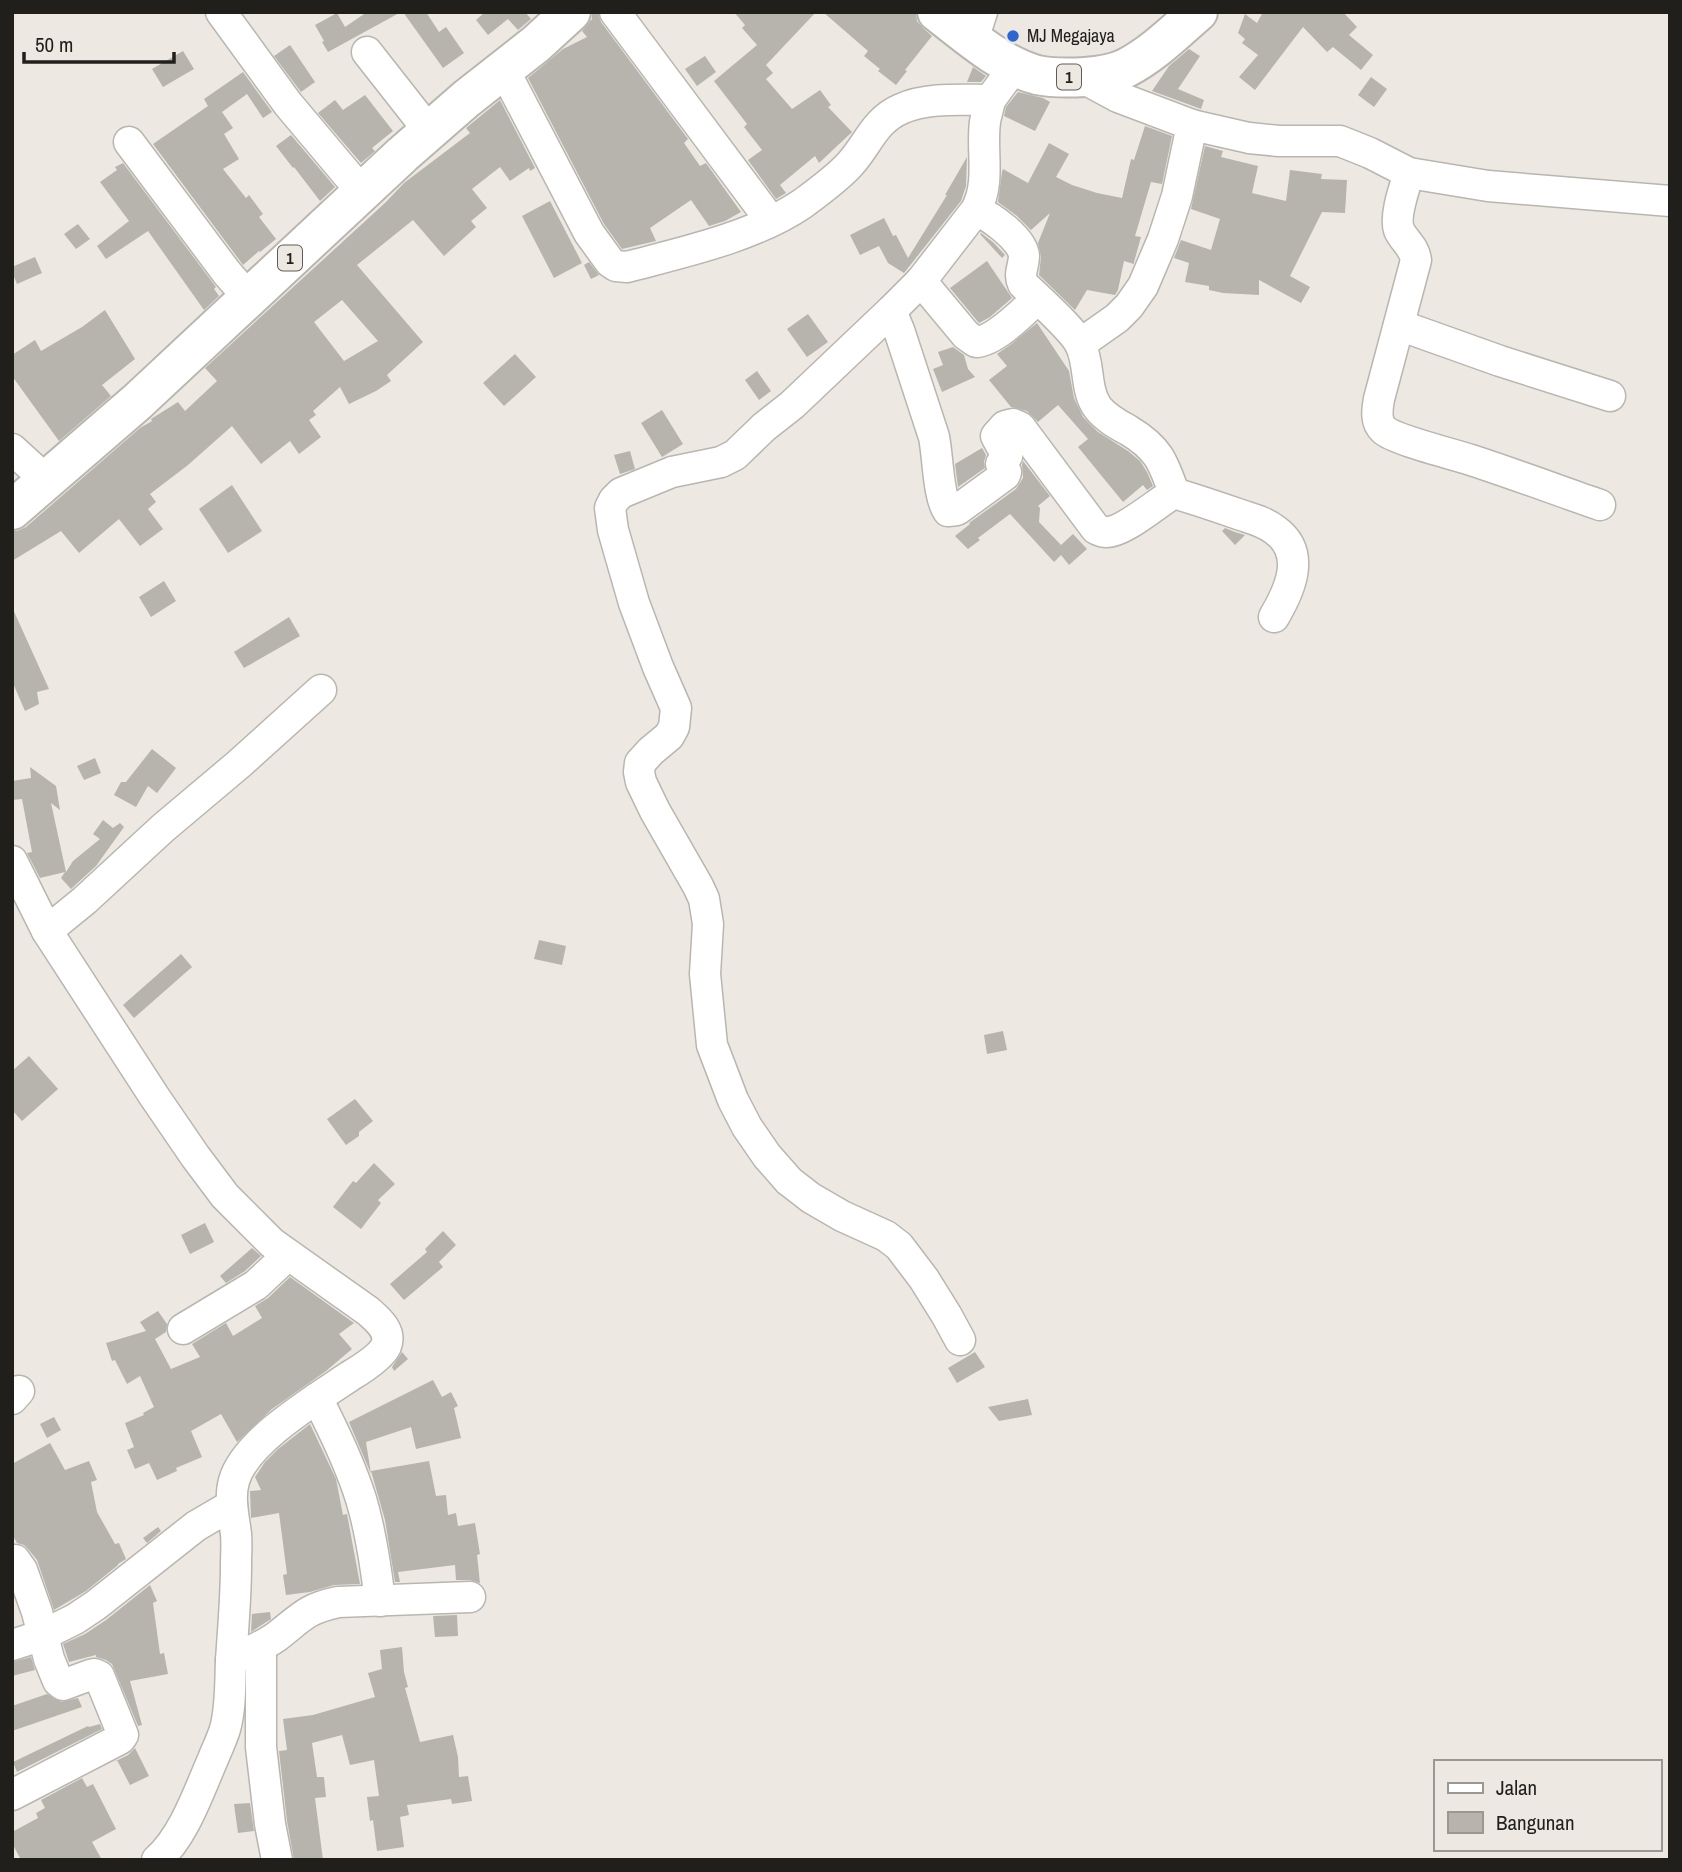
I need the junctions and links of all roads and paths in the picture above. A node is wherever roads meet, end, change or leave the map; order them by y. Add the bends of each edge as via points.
1 (220, 12) edge
2 (571, 12) edge
3 (615, 12) edge
4 (937, 12) edge
5 (1198, 12) edge
6 (978, 26) edge
7 (367, 52) dead end
8 (1015, 66) junction
9 (504, 70) junction
10 (1081, 77) junction
11 (990, 100) junction
12 (1192, 125) junction
13 (429, 131) junction
14 (129, 142) dead end
15 (1409, 173) junction
16 (362, 192) junction
17 (1670, 201) edge
18 (976, 209) junction
19 (771, 221) junction
20 (920, 281) junction
21 (248, 299) junction
22 (1037, 299) junction
23 (891, 311) junction
24 (1399, 325) junction
25 (1080, 344) junction
26 (1610, 396) dead end
27 (12, 449) edge
28 (47, 481) junction
29 (1174, 493) junction
30 (1600, 505) dead end
31 (12, 510) edge
32 (1274, 617) dead end
33 (321, 690) dead end
34 (12, 861) edge
35 (31, 913) edge
36 (288, 1255) junction
37 (183, 1329) dead end
38 (960, 1340) dead end
39 (317, 1398) junction
40 (232, 1505) junction
41 (12, 1560) edge
42 (470, 1597) dead end
43 (380, 1601) junction
44 (43, 1635) junction
45 (12, 1645) edge
46 (261, 1646) junction
47 (231, 1660) junction
48 (12, 1795) edge
49 (165, 1857) edge
50 (278, 1860) edge

1 - 16 street via 288,104
2 - 9 highway, 1
3 - 19 street
4 - 6 highway, 1
5 - 10 highway, 1 via 1124,69
6 - 8 highway, 1
7 - 13 street
8 - 10 highway, 1 via 1036,75
8 - 11 street
9 - 13 highway, 1
9 - 19 street via 589,233 616,266 707,246
10 - 12 street via 1118,97
11 - 18 street via 984,186
11 - 19 street via 921,103 889,115 839,175
12 - 15 street via 1248,138 1340,141
12 - 25 street via 1177,196 1143,286 1117,318
13 - 16 highway, 1
14 - 21 street
15 - 17 street via 1488,186
15 - 24 street via 1398,226 1416,260
16 - 21 highway, 1
18 - 20 street
18 - 22 street via 1021,245 1020,279
20 - 22 street via 976,342 986,341
20 - 23 street
21 - 28 highway, 1
22 - 25 street
23 - 29 street via 934,437 948,511 957,510 1005,475 1001,464 1007,456 996,436 1008,424 1020,428 1096,529 1104,533 1130,523
23 - 38 street via 735,454 621,493 610,508 642,627 676,708 669,736 640,763 641,782 704,899 712,1045 733,1100 767,1156 789,1181 899,1246
24 - 26 street
24 - 30 street via 1377,411 1378,423 1385,431
25 - 29 street via 1096,405 1160,456
27 - 28 street
28 - 31 highway, 1
29 - 32 street via 1262,522 1286,542 1292,581
33 - 35 street via 85,900
34 - 35 street
35 - 36 street via 225,1196
36 - 37 street via 256,1285
36 - 39 street via 368,1311 387,1336 384,1350
39 - 40 street via 247,1458 233,1482
39 - 43 street via 361,1498
40 - 44 street via 197,1526 96,1605
40 - 47 street via 236,1567
41 - 44 street via 22,1570
42 - 43 street
43 - 46 street via 319,1606
44 - 45 street
44 - 48 street via 61,1684 99,1676 124,1735
46 - 47 street
46 - 50 street via 261,1747
47 - 49 street via 226,1728

